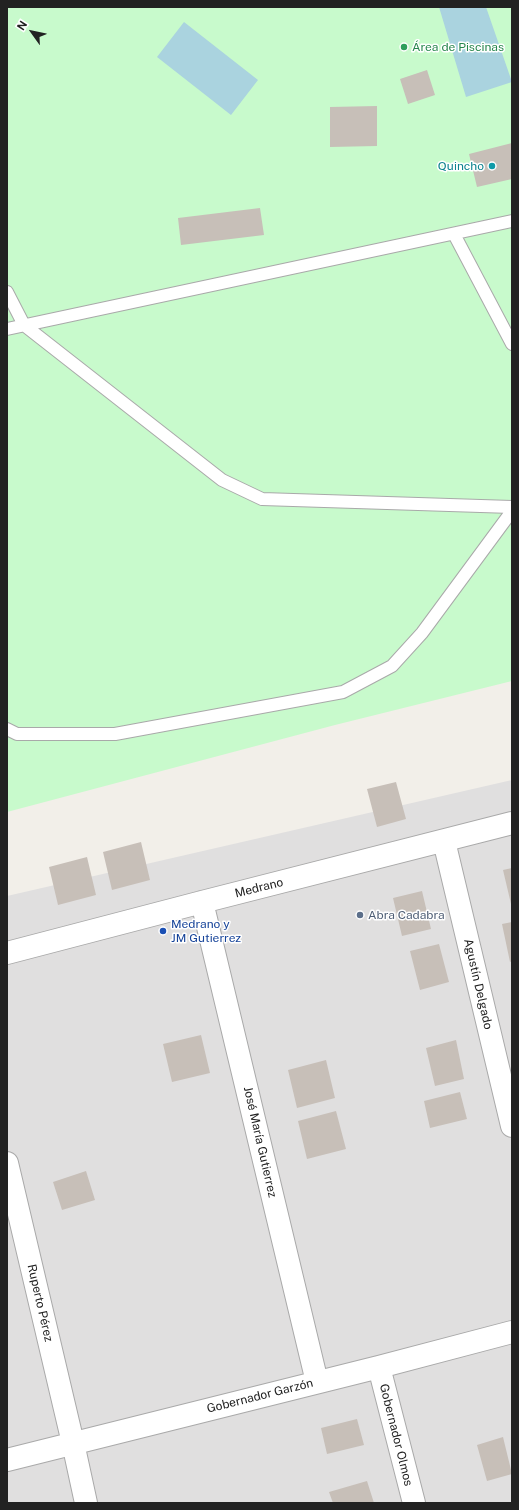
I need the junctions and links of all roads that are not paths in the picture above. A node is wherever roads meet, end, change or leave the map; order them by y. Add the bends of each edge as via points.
1 (512, 221) edge
2 (454, 234) junction
3 (7, 292) edge
4 (24, 325) junction
5 (7, 329) edge
6 (512, 344) edge
7 (512, 507) edge
8 (512, 511) edge
9 (7, 730) edge
10 (512, 824) edge
11 (444, 841) junction
12 (202, 902) junction
13 (7, 953) edge
14 (512, 1126) edge
15 (7, 1162) edge
16 (512, 1332) edge
17 (379, 1367) junction
18 (317, 1382) junction
19 (73, 1443) junction
20 (7, 1460) edge
21 (86, 1503) edge
22 (414, 1503) edge

1 - 2 lane
2 - 4 lane
2 - 6 lane
3 - 4 lane
4 - 5 lane
4 - 7 lane via 222,480 262,499
8 - 9 lane via 422,633 392,666 343,692 115,734 17,734
10 - 11 street, Medrano
11 - 12 street, Medrano
11 - 14 street, Agustín Delgado
12 - 13 street, Medrano
12 - 18 street, José María Gutierrez
15 - 19 street, Ruperto Pérez
16 - 17 street, Gobernador Garzón
17 - 18 street, Gobernador Garzón
17 - 22 street, Gobernador Olmos
18 - 19 street, Gobernador Garzón
19 - 20 street, Gobernador Garzón
19 - 21 street, Ruperto Pérez

